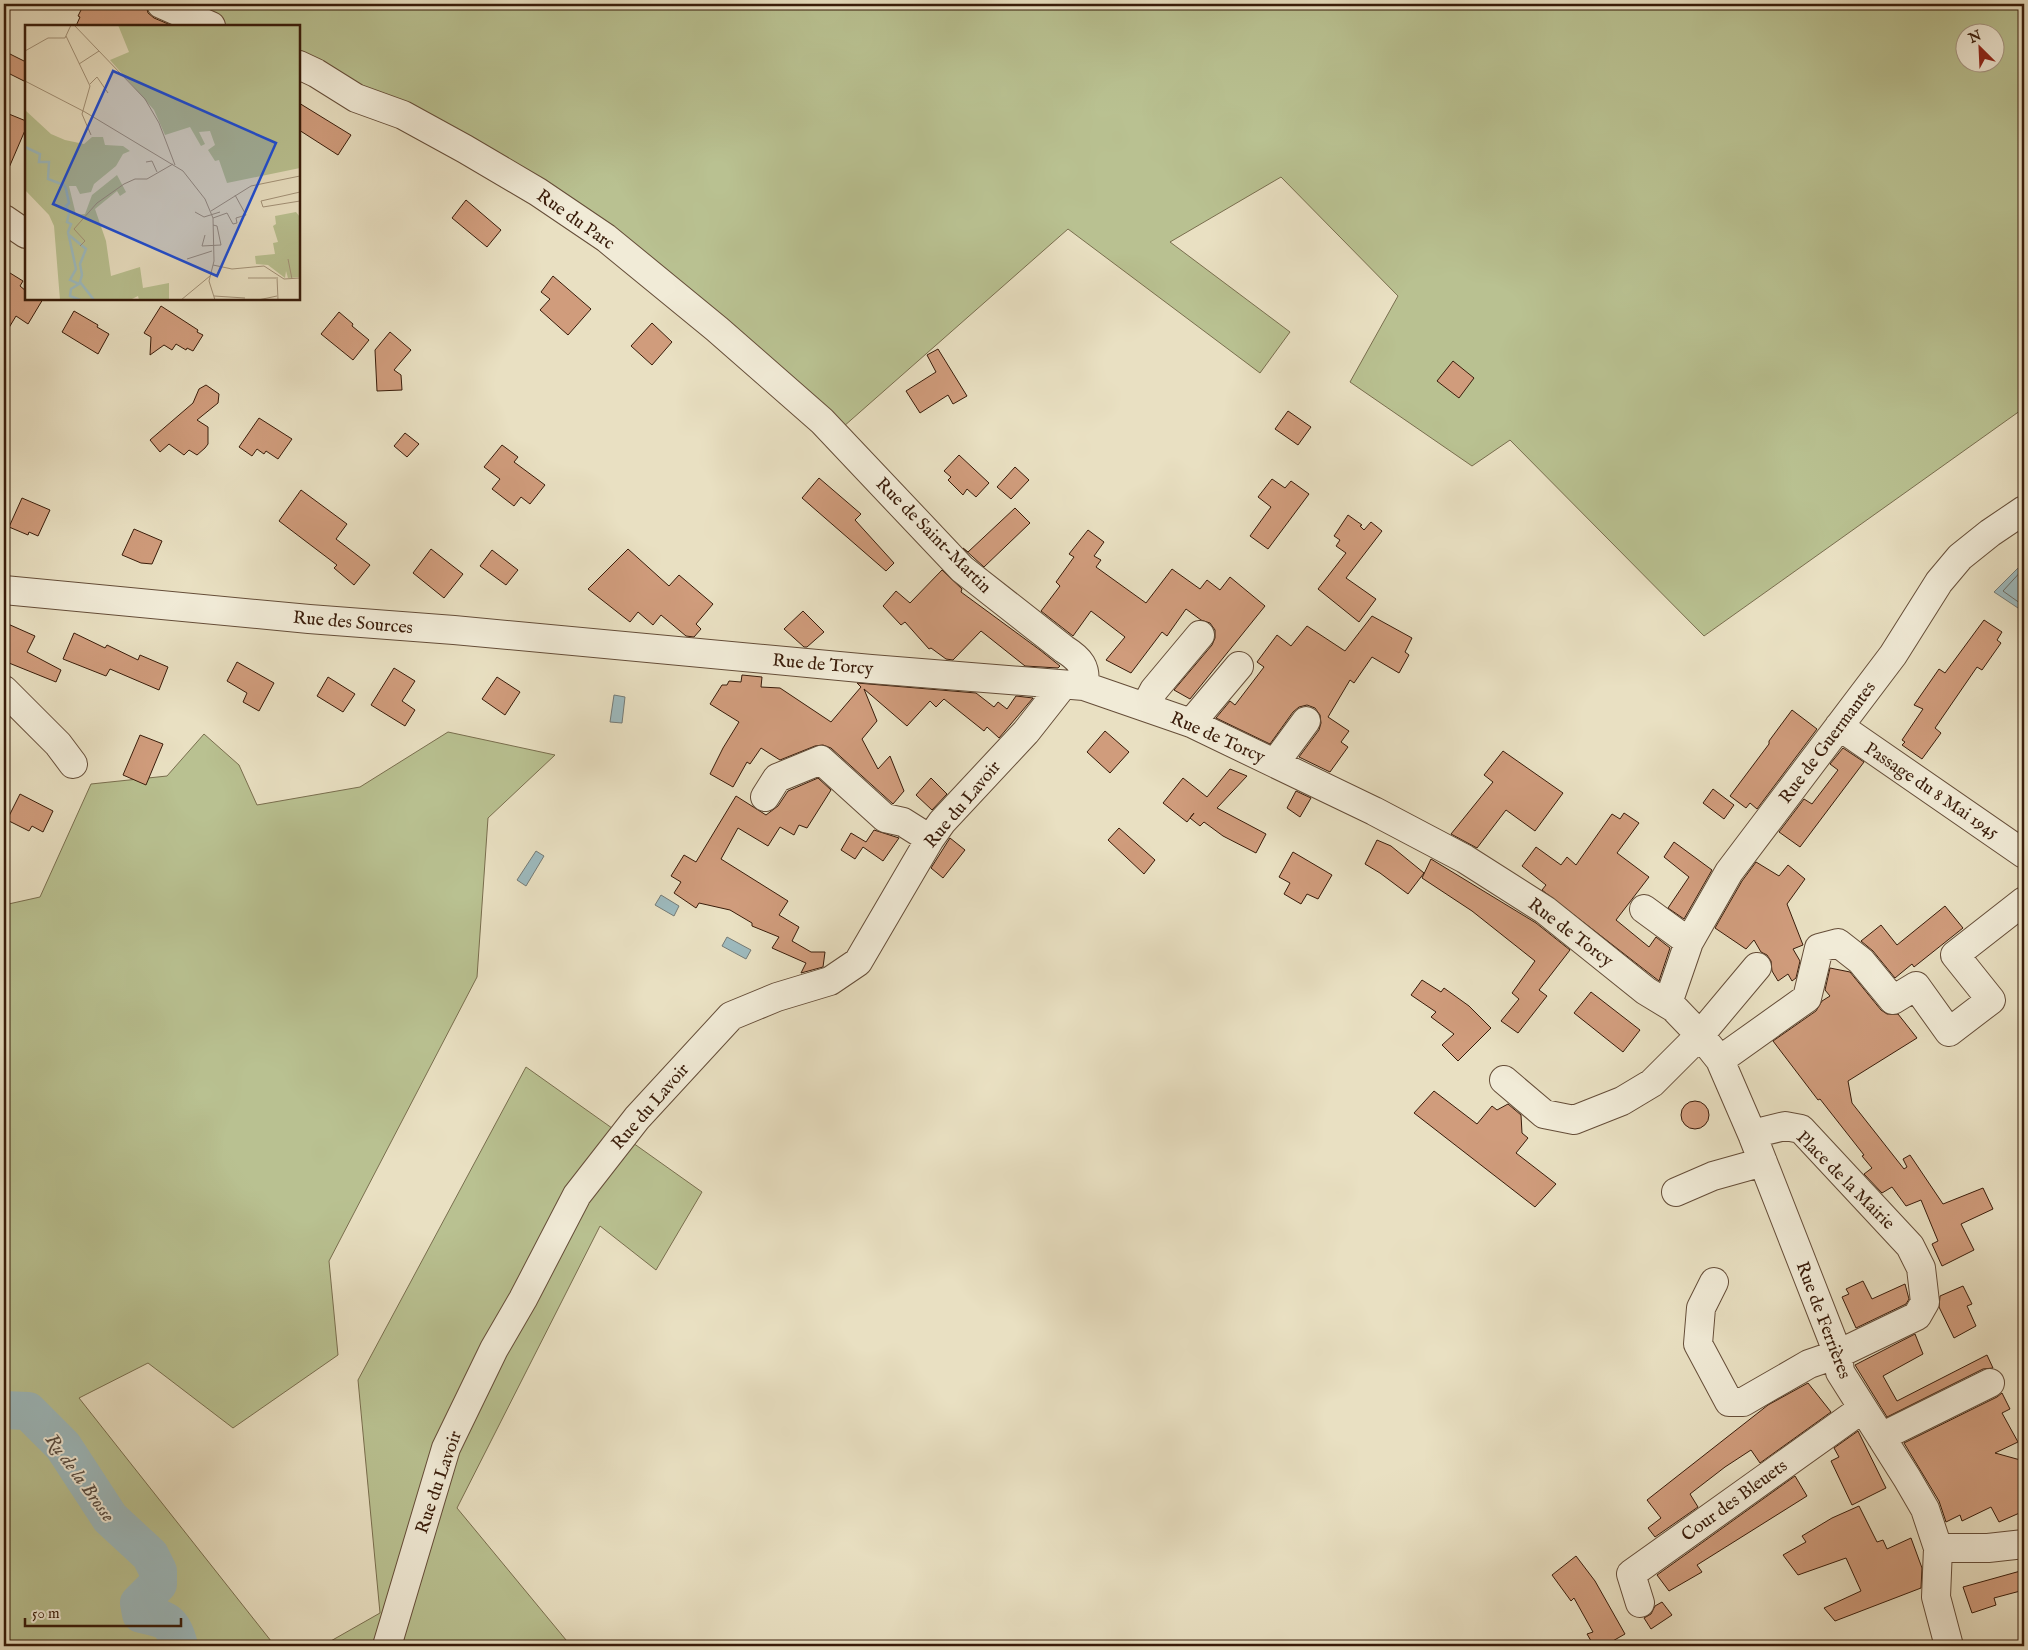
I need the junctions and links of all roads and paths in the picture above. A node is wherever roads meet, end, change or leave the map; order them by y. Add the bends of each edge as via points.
1 (161, 4) edge
2 (209, 25) edge
3 (300, 66) edge
4 (4, 219) edge
5 (25, 233) edge
6 (822, 421) joint
7 (2024, 510) edge
8 (4, 590) edge
9 (1200, 635) dead end
10 (703, 653) joint
11 (1239, 666) dead end
12 (1074, 685) junction
13 (4, 690) edge
14 (1145, 707) junction
15 (1306, 721) dead end
16 (1191, 723) junction
17 (1838, 726) junction
18 (1275, 763) junction
19 (73, 764) dead end
20 (765, 797) dead end
21 (930, 839) junction
22 (2024, 854) edge
23 (2024, 901) edge
24 (1644, 909) dead end
25 (1689, 942) junction
26 (1758, 967) dead end
27 (1668, 1003) junction
28 (1700, 1035) junction
29 (1720, 1060) junction
30 (1504, 1080) dead end
31 (1752, 1134) junction
32 (1763, 1162) junction
33 (1676, 1192) dead end
34 (1714, 1282) dead end
35 (1838, 1354) junction
36 (1990, 1383) dead end
37 (1862, 1409) junction
38 (1881, 1436) junction
39 (2024, 1544) edge
40 (1938, 1548) junction
41 (1640, 1603) dead end
42 (387, 1646) edge
43 (1949, 1646) edge

1 - 2 street
3 - 6 street, Rue du Parc via 356,98 403,115 465,149 538,192 606,238
4 - 5 street
6 - 12 street, Rue de Saint-Martin via 962,569 1078,657 1086,675
7 - 17 street, Rue de Guermantes via 1960,557 1893,655
8 - 10 street, Rue des Sources
9 - 14 street via 1154,690
10 - 12 street, Rue de Torcy
11 - 16 street
12 - 14 street, Rue de Torcy
12 - 21 street, Rue du Lavoir via 1026,732
13 - 19 street via 58,744
14 - 16 street, Rue de Torcy
15 - 18 street
16 - 18 street, Rue de Torcy
17 - 22 street, Passage du 8 Mai 1945
17 - 25 street, Rue de Guermantes via 1729,872
18 - 27 street, Rue de Torcy via 1465,859 1545,910 1646,991
20 - 21 street via 776,778 821,760 885,818 903,822
21 - 42 street, Rue du Lavoir via 858,962 830,981 777,997 731,1016 637,1118 577,1195 446,1448
23 - 29 street via 1956,955 1992,1000 1948,1032 1916,986 1894,1000 1861,961 1838,944 1819,948 1806,998
24 - 25 street
25 - 27 street, Rue de Guermantes
26 - 28 street
27 - 28 street, Rue de Ferrières
28 - 29 street, Rue de Ferrières
28 - 30 street via 1652,1083 1622,1101 1574,1120 1544,1114
29 - 31 street, Rue de Ferrières
31 - 32 street, Rue de Ferrières
31 - 35 street, Place de la Mairie via 1785,1126 1801,1129 1910,1246 1921,1268 1925,1302 1917,1316
32 - 33 street via 1713,1176
32 - 35 street, Rue de Ferrières
34 - 35 street via 1701,1308 1698,1344 1729,1402 1743,1402 1809,1364
35 - 37 street, Rue de Ferrières via 1840,1372
36 - 38 street
37 - 38 street, Rue de Ferrières
37 - 41 street, Cour des Bleuets via 1631,1574
38 - 40 street, Rue de Ferrières via 1925,1509
39 - 40 street
40 - 43 street, Rue de Ferrières via 1936,1597

